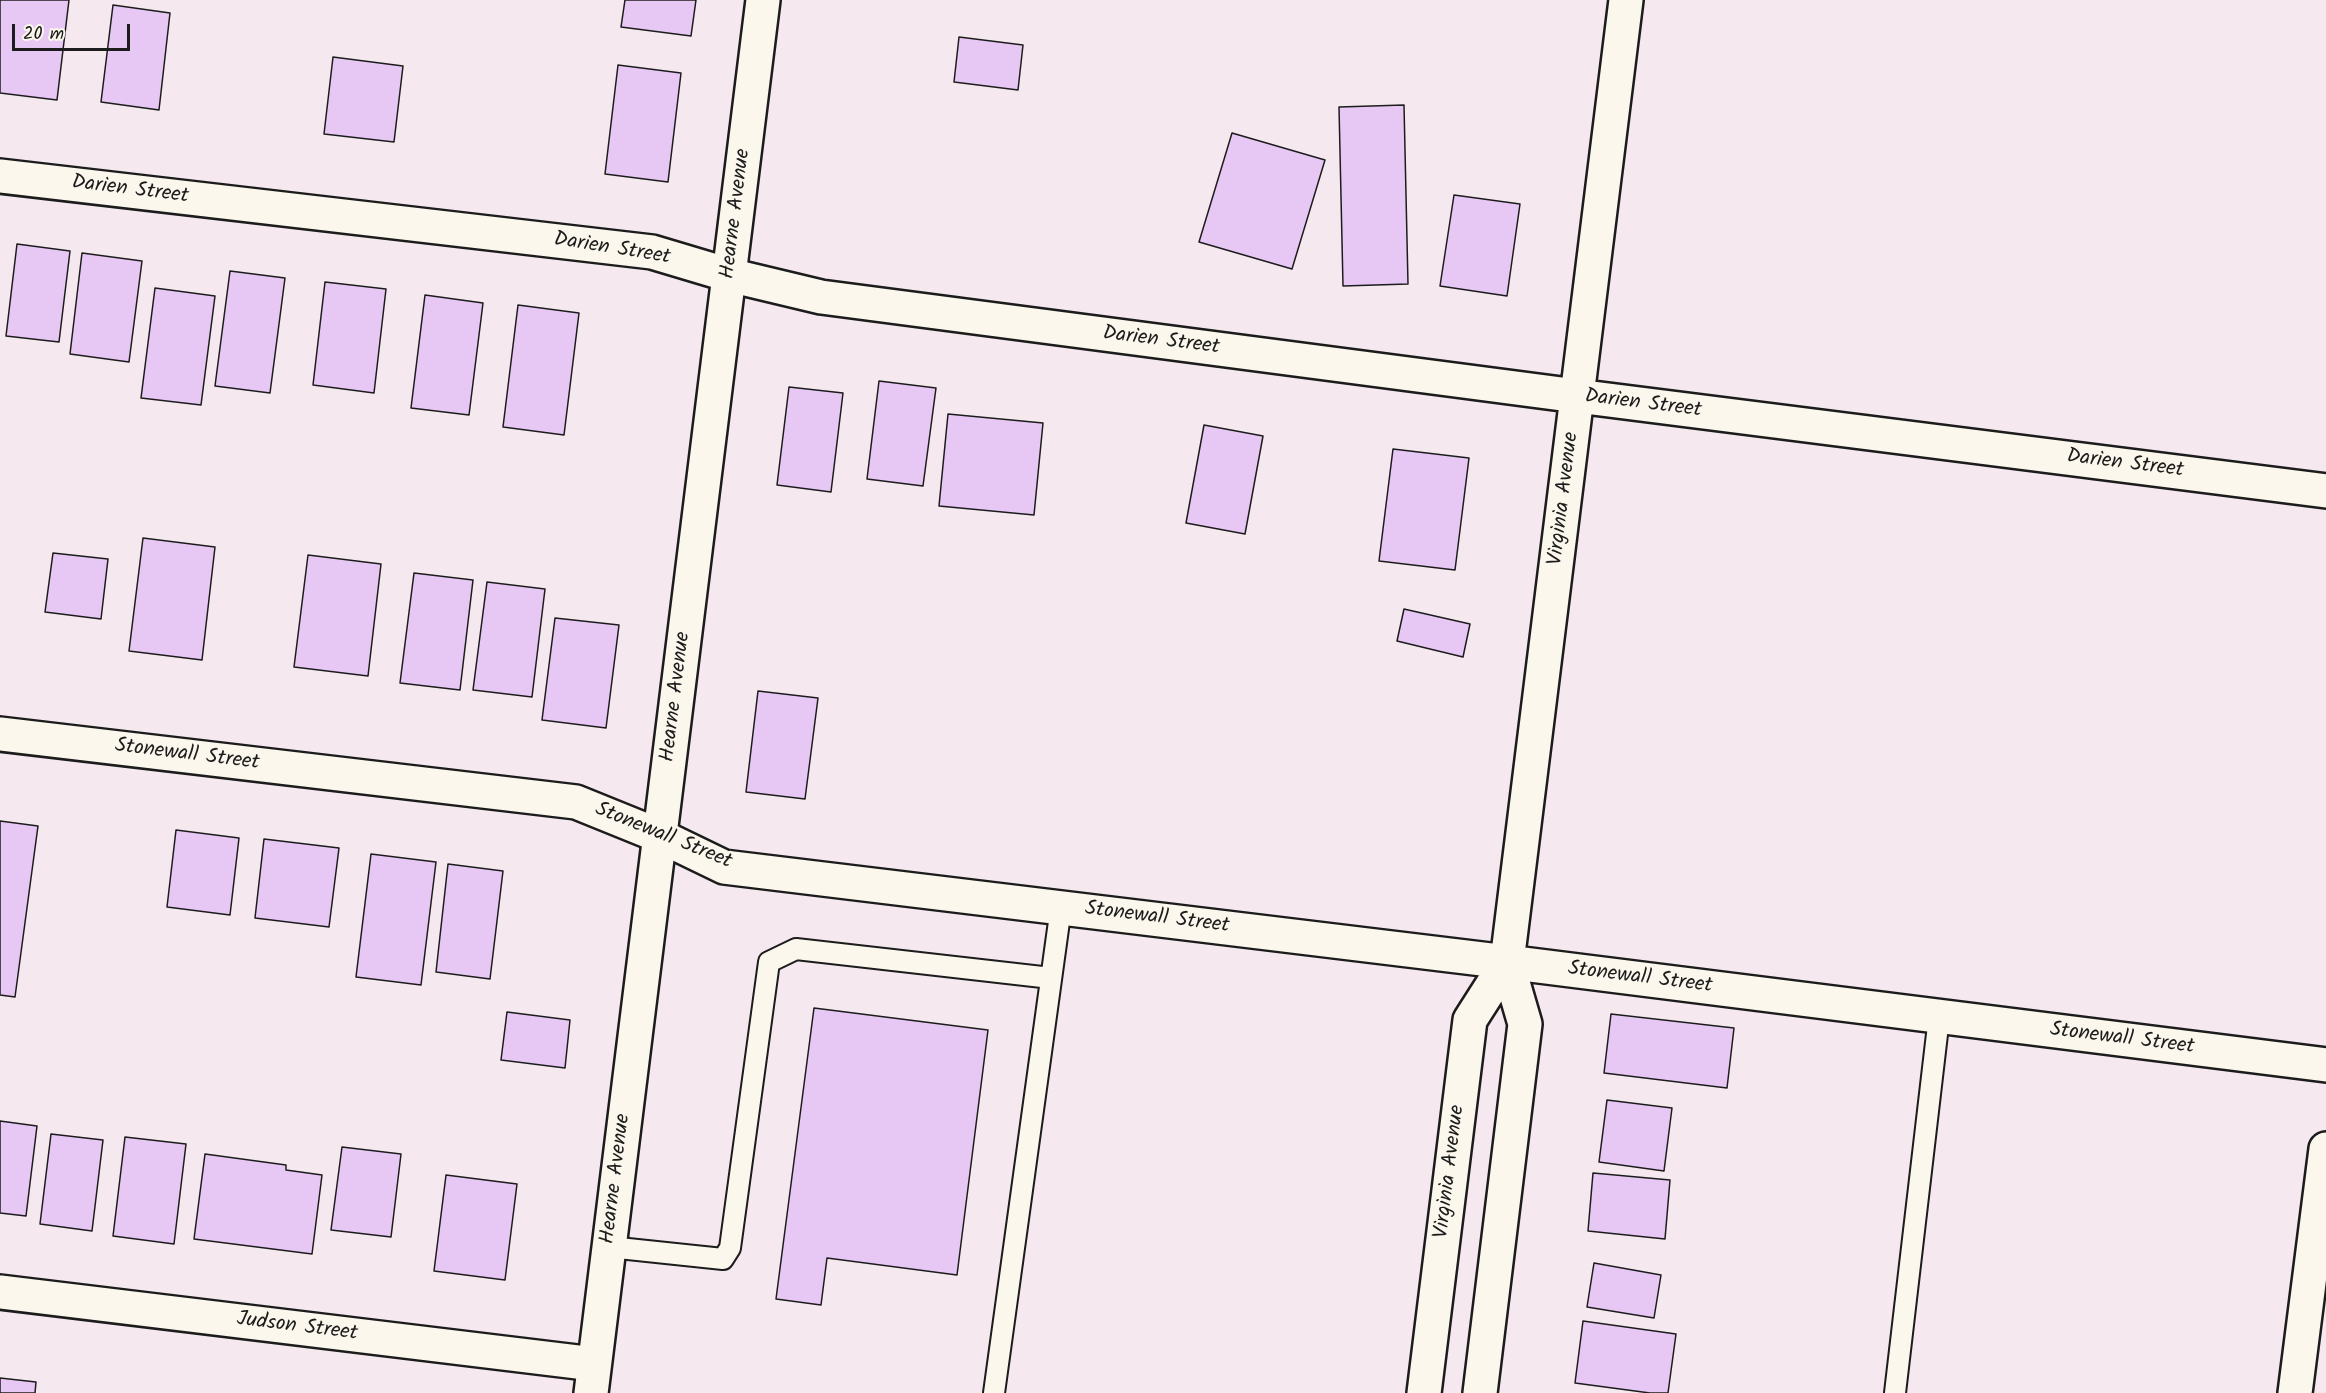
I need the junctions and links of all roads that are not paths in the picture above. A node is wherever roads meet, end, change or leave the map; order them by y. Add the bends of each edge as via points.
1 (763, 0) edge
2 (1626, 0) edge
3 (0, 176) edge
4 (729, 276) junction
5 (1577, 396) junction
6 (2326, 491) edge
7 (0, 734) edge
8 (660, 836) junction
9 (1061, 907) junction
10 (1507, 962) junction
11 (1051, 978) junction
12 (1939, 1017) junction
13 (2326, 1065) edge
14 (2326, 1149) edge
15 (609, 1247) junction
16 (0, 1292) edge
17 (592, 1379) edge
18 (994, 1393) edge
19 (1424, 1393) edge
20 (1480, 1393) edge
21 (1895, 1393) edge
22 (2295, 1393) edge

1 - 4 street, Hearne Avenue
2 - 5 street, Virginia Avenue
3 - 4 street, Darien Street via 652,252
4 - 5 street, Darien Street via 820,297
4 - 8 street, Hearne Avenue
5 - 6 street, Darien Street
5 - 10 street, Virginia Avenue
7 - 8 street, Stonewall Street via 576,802
8 - 9 street, Stonewall Street via 724,867
8 - 15 street, Hearne Avenue
9 - 10 street, Stonewall Street
9 - 11 lane
10 - 12 street, Stonewall Street
10 - 19 street, Virginia Avenue via 1470,1020
10 - 20 street, Virginia Avenue via 1525,1024
11 - 15 lane via 796,949 782,954 769,962 730,1248 723,1259
11 - 18 lane
12 - 13 street, Stonewall Street
12 - 21 lane
14 - 22 street
15 - 17 street, Hearne Avenue
16 - 17 street, Judson Street

